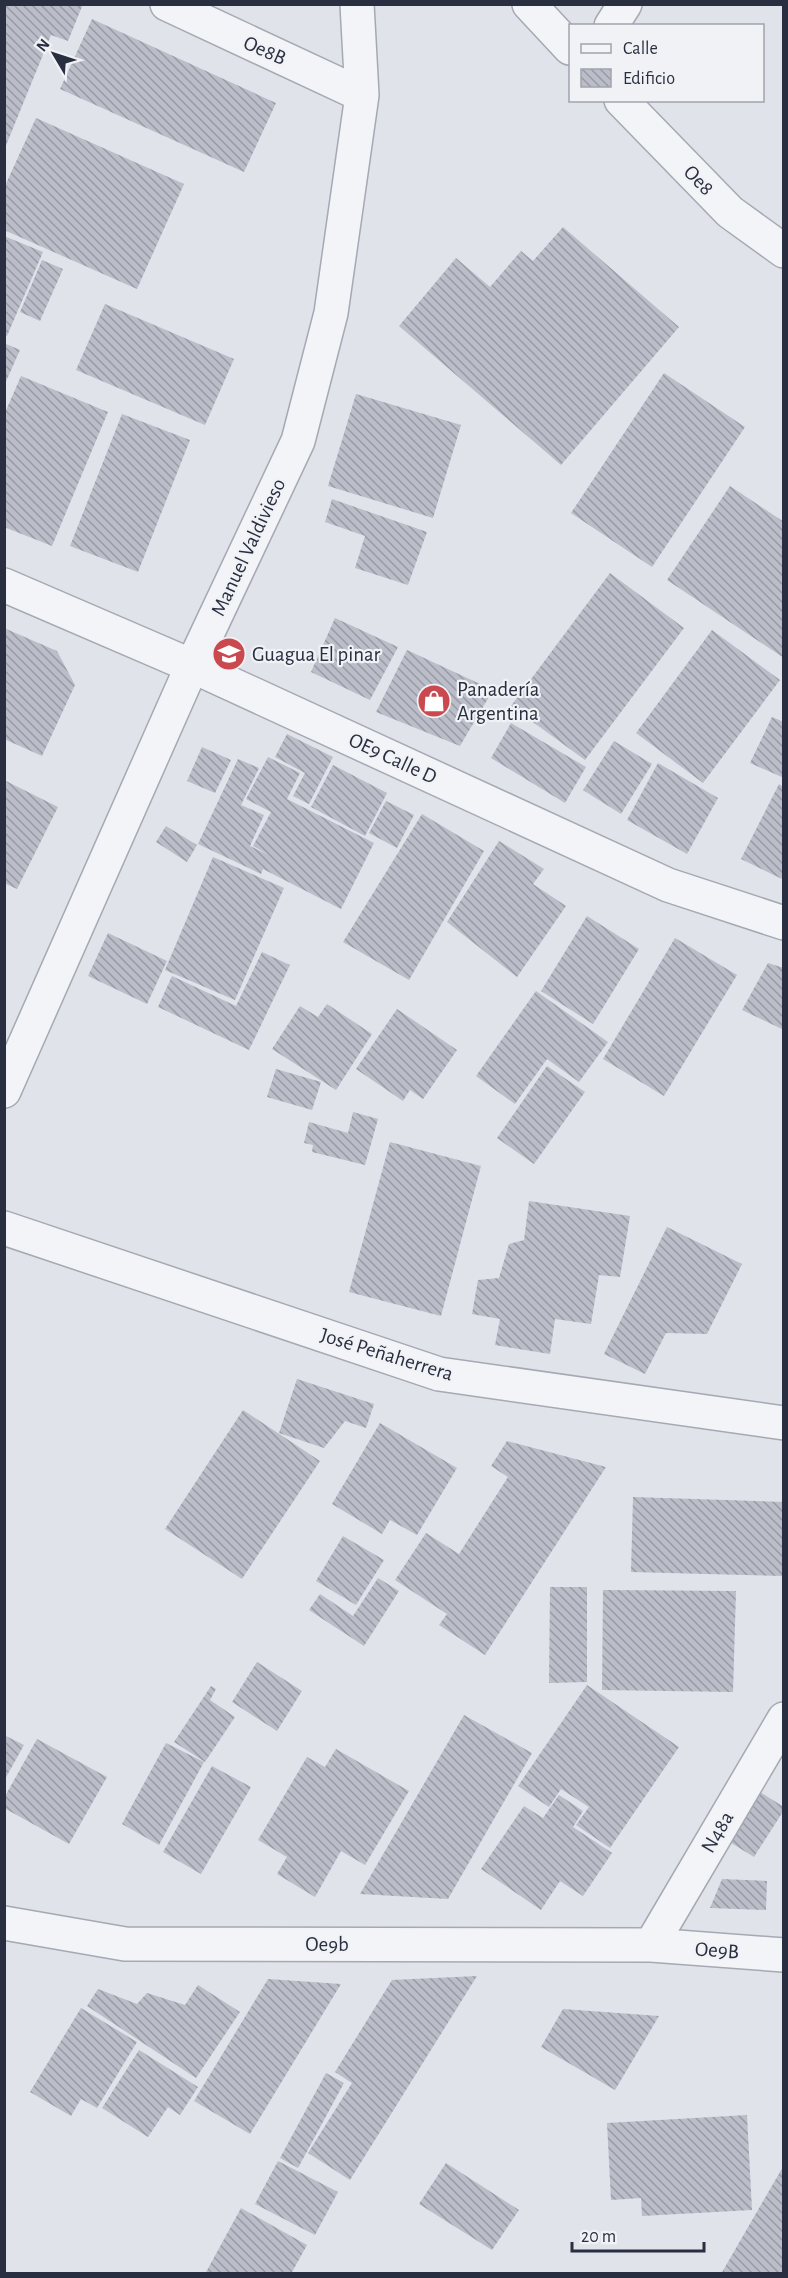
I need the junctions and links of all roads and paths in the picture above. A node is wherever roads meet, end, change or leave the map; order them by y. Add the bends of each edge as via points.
1 (167, 4) edge
2 (357, 4) edge
3 (529, 4) edge
4 (625, 4) edge
5 (612, 24) edge
6 (569, 47) edge
7 (362, 95) junction
8 (623, 102) edge
9 (783, 251) edge
10 (4, 585) edge
11 (192, 666) junction
12 (783, 923) edge
13 (4, 1091) edge
14 (4, 1228) edge
15 (783, 1423) edge
16 (783, 1719) edge
17 (4, 1923) edge
18 (651, 1945) junction
19 (783, 1955) edge

1 - 7 street, Oe8B
2 - 7 street, Manuel Valdivieso
3 - 6 street
4 - 5 street
7 - 11 street, Manuel Valdivieso via 331,313 298,441
8 - 9 street, Oe8 via 730,212
10 - 11 street, OE9 Calle D
11 - 12 street, OE9 Calle D via 668,885
11 - 13 street, Manuel Valdivieso
14 - 15 street, José Peñaherrera via 439,1374
16 - 18 street, N48a
17 - 18 street, Oe9b via 125,1944
18 - 19 street, Oe9B

